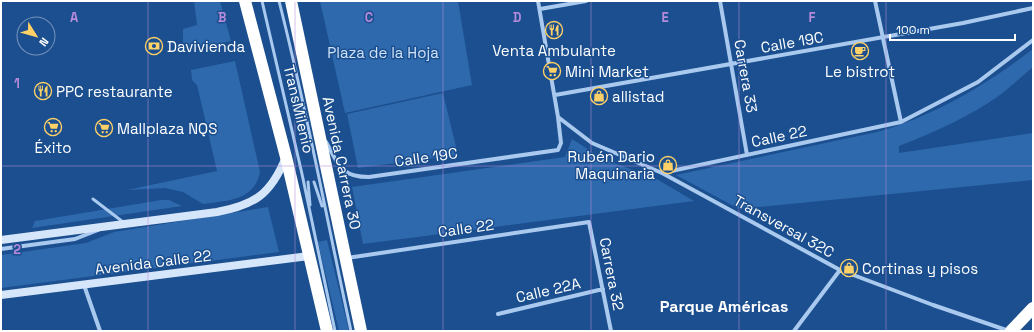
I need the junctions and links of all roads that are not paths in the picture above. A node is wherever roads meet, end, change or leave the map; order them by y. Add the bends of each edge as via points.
1 (245, 1) edge
2 (249, 1) edge
3 (262, 1) edge
4 (279, 1) edge
5 (291, 1) edge
6 (296, 1) edge
7 (538, 1) edge
8 (586, 1) edge
9 (720, 1) edge
10 (875, 1) edge
11 (1033, 8) edge
12 (540, 9) junction
13 (253, 29) junction
14 (297, 31) junction
15 (881, 38) junction
16 (1033, 40) edge
17 (732, 65) junction
18 (555, 95) junction
19 (558, 117) junction
20 (901, 122) junction
21 (320, 132) junction
22 (748, 155) junction
23 (286, 157) junction
24 (662, 173) junction
25 (308, 182) dead end
26 (314, 182) dead end
27 (93, 199) dead end
28 (327, 221) junction
29 (589, 222) joint
30 (312, 223) junction
31 (125, 224) junction
32 (105, 226) junction
33 (1, 240) edge
34 (1, 249) edge
35 (309, 256) junction
36 (346, 258) junction
37 (840, 270) junction
38 (84, 285) junction
39 (603, 289) junction
40 (1, 296) edge
41 (1033, 308) edge
42 (498, 314) dead end
43 (1017, 329) edge
44 (100, 331) edge
45 (327, 331) edge
46 (335, 331) edge
47 (351, 331) edge
48 (361, 331) edge
49 (611, 331) edge
50 (794, 331) edge

1 - 13 highway
2 - 13 highway
3 - 30 lane, TransMilenio
4 - 28 lane, TransMilenio via 298,73
5 - 14 highway, Avenida Carrera 30
6 - 14 highway
7 - 12 street
8 - 12 street
9 - 17 street, Carrera 33
10 - 15 street
11 - 15 street, Calle 19C
12 - 18 street
13 - 23 highway
14 - 21 highway, Avenida Carrera 30
15 - 17 street, Calle 19C
15 - 20 street
16 - 20 street, Calle 22 via 978,82
17 - 18 street, Calle 19C
17 - 22 street, Carrera 33
18 - 19 street
19 - 21 street, Calle 19C via 561,143 558,150 370,177 357,177 341,168
19 - 24 street, Transversal 32C via 592,143
20 - 22 street, Calle 22
21 - 36 highway, Avenida Carrera 30
22 - 24 street, Calle 22
23 - 31 street via 270,187 260,197 242,206 217,212
23 - 35 highway
24 - 37 street, Transversal 32C
25 - 30 lane, TransMilenio
26 - 28 lane, TransMilenio
27 - 31 lane
28 - 47 lane, TransMilenio
29 - 36 street, Calle 22
29 - 39 street, Carrera 32
30 - 46 lane, TransMilenio
31 - 32 street
32 - 33 street
32 - 34 street via 89,235 74,239
35 - 38 street, Avenida Calle 22
35 - 45 highway
36 - 48 highway, Avenida Carrera 30
37 - 43 street, Transversal 32C via 933,306
37 - 50 street
38 - 40 street, Avenida Calle 22
38 - 44 street
39 - 42 street, Calle 22A
39 - 49 street, Carrera 32
41 - 43 highway

